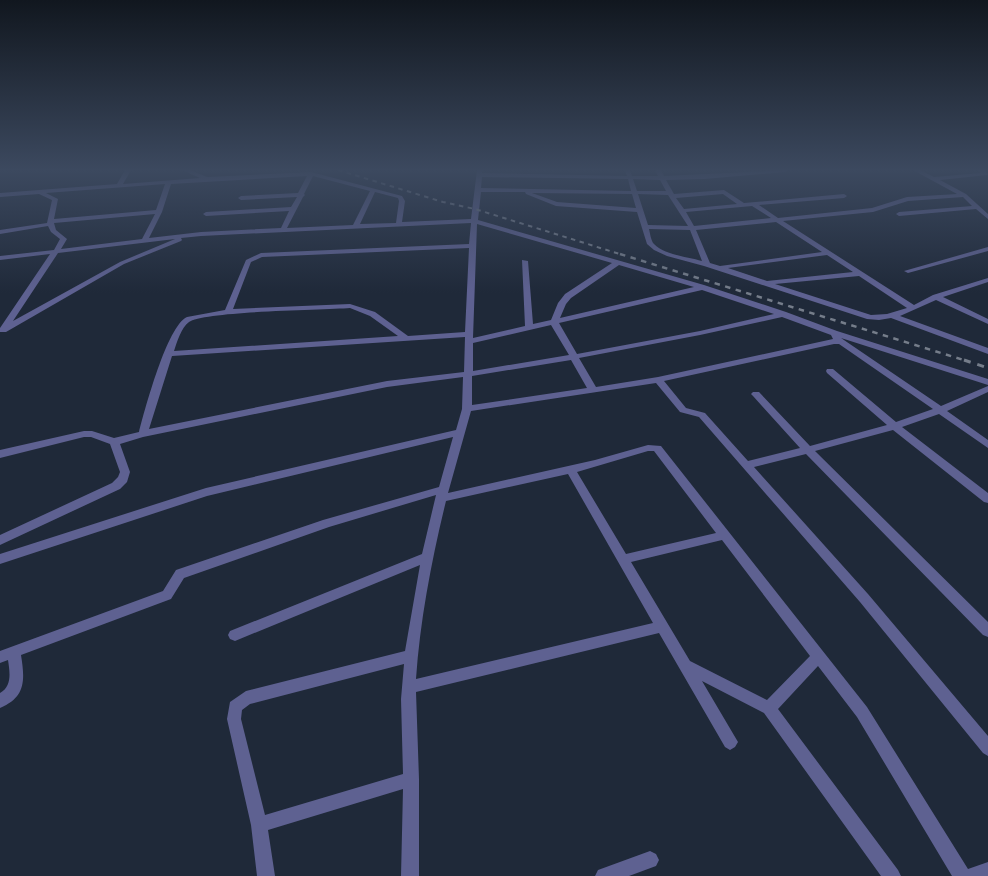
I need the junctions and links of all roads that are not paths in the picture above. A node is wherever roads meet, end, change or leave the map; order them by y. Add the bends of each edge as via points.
1 (639, 210) edge
2 (53, 211) edge
3 (261, 211) edge
4 (293, 211) edge
5 (363, 211) edge
6 (401, 211) edge
7 (475, 211) edge
8 (682, 211) edge
9 (763, 211) edge
10 (865, 211) edge
11 (934, 211) edge
12 (158, 212) joint
13 (206, 214) dead end
14 (899, 214) dead end
15 (777, 220) junction
16 (474, 221) junction
17 (51, 222) junction
18 (399, 224) junction
19 (356, 226) junction
20 (644, 227) junction
21 (694, 228) junction
22 (283, 230) junction
23 (0, 232) edge
24 (200, 234) junction
25 (145, 239) junction
26 (472, 246) junction
27 (988, 250) edge
28 (57, 252) junction
29 (827, 253) junction
30 (0, 258) edge
31 (524, 261) dead end
32 (619, 262) junction
33 (708, 264) junction
34 (719, 267) junction
35 (908, 271) dead end
36 (859, 274) junction
37 (988, 280) edge
38 (766, 283) junction
39 (701, 288) junction
40 (936, 297) junction
41 (912, 308) junction
42 (228, 312) junction
43 (783, 314) junction
44 (893, 316) junction
45 (554, 322) junction
46 (988, 322) edge
47 (529, 328) junction
48 (1, 332) edge
49 (836, 337) junction
50 (406, 338) junction
51 (469, 338) junction
52 (988, 351) edge
53 (169, 354) junction
54 (572, 357) junction
55 (830, 372) dead end
56 (468, 374) junction
57 (658, 380) junction
58 (988, 382) edge
59 (988, 389) edge
60 (593, 390) junction
61 (756, 394) dead end
62 (467, 408) junction
63 (940, 410) junction
64 (894, 426) junction
65 (460, 432) junction
66 (142, 434) junction
67 (114, 442) junction
68 (988, 445) edge
69 (808, 450) junction
70 (0, 454) edge
71 (745, 465) junction
72 (570, 469) junction
73 (443, 493) junction
74 (988, 499) edge
75 (726, 535) junction
76 (0, 540) edge
77 (428, 557) junction
78 (0, 559) edge
79 (623, 559) junction
80 (663, 626) junction
81 (988, 631) edge
82 (235, 635) dead end
83 (14, 652) junction
84 (411, 656) junction
85 (819, 656) junction
86 (0, 657) edge
87 (686, 666) junction
88 (409, 687) junction
89 (0, 701) edge
90 (769, 708) junction
91 (730, 742) dead end
92 (988, 748) edge
93 (410, 779) junction
94 (259, 825) junction
95 (650, 860) dead end
96 (988, 871) edge
97 (266, 876) edge
98 (410, 876) edge
99 (604, 876) edge
100 (892, 876) edge
101 (962, 876) edge
102 (973, 876) edge

1 - 20 street
2 - 17 street
3 - 13 street
4 - 22 street
5 - 19 street
6 - 18 street
7 - 16 street
8 - 21 street
9 - 15 street
10 - 15 street
11 - 14 street
12 - 17 street
12 - 25 street
15 - 21 street
15 - 29 street
16 - 18 street
16 - 26 street
16 - 32 street
17 - 23 street
17 - 28 street via 53,231 64,239
18 - 19 street
19 - 22 street
20 - 21 street
20 - 33 street via 650,244 657,250
21 - 33 street
22 - 24 street
24 - 25 street
24 - 48 street via 167,244 122,263
25 - 28 street
26 - 42 street via 262,255 248,261
26 - 51 street
27 - 35 street
28 - 30 street
28 - 48 street
29 - 34 street
29 - 36 street
31 - 47 street
32 - 39 street
32 - 45 street via 568,296
33 - 34 street
34 - 38 street
36 - 38 street
36 - 41 street
37 - 40 street
38 - 44 street via 870,317
39 - 43 street
39 - 45 street
40 - 41 street
40 - 46 street
41 - 44 street
42 - 50 street via 359,307 368,310
42 - 53 street via 186,321 182,324
43 - 49 street
43 - 54 street via 700,333
44 - 52 street
45 - 47 street
45 - 54 street
47 - 51 street
49 - 57 street via 830,341
49 - 58 street
49 - 63 street
50 - 51 street
50 - 53 street
51 - 56 street
53 - 66 street
54 - 56 street
54 - 60 street
55 - 64 street
56 - 62 street
56 - 66 street via 387,384
57 - 60 street
57 - 71 street via 683,410 702,415
59 - 63 street
60 - 62 street
61 - 69 street
62 - 65 street
63 - 64 street
63 - 68 street
64 - 69 street
64 - 74 street
65 - 73 street
65 - 78 street via 206,492
66 - 67 street
67 - 70 street via 92,434 84,434
67 - 76 street via 124,472 124,480
69 - 71 street
69 - 81 street
71 - 92 street via 864,598
72 - 73 street
72 - 75 street via 648,448 657,448
72 - 79 street
73 - 77 street
73 - 83 street via 327,523 180,574 167,595
75 - 79 street
75 - 85 street
77 - 82 street
77 - 84 street
79 - 80 street
80 - 87 street
80 - 88 street
83 - 86 street
83 - 89 street via 17,684 11,695
84 - 88 street
84 - 94 street via 246,698 235,708 234,719
85 - 90 street
85 - 101 street via 862,712
87 - 90 street
87 - 91 street
88 - 93 street
90 - 100 street
93 - 94 street
93 - 98 street
94 - 97 street
95 - 99 street
96 - 102 street

